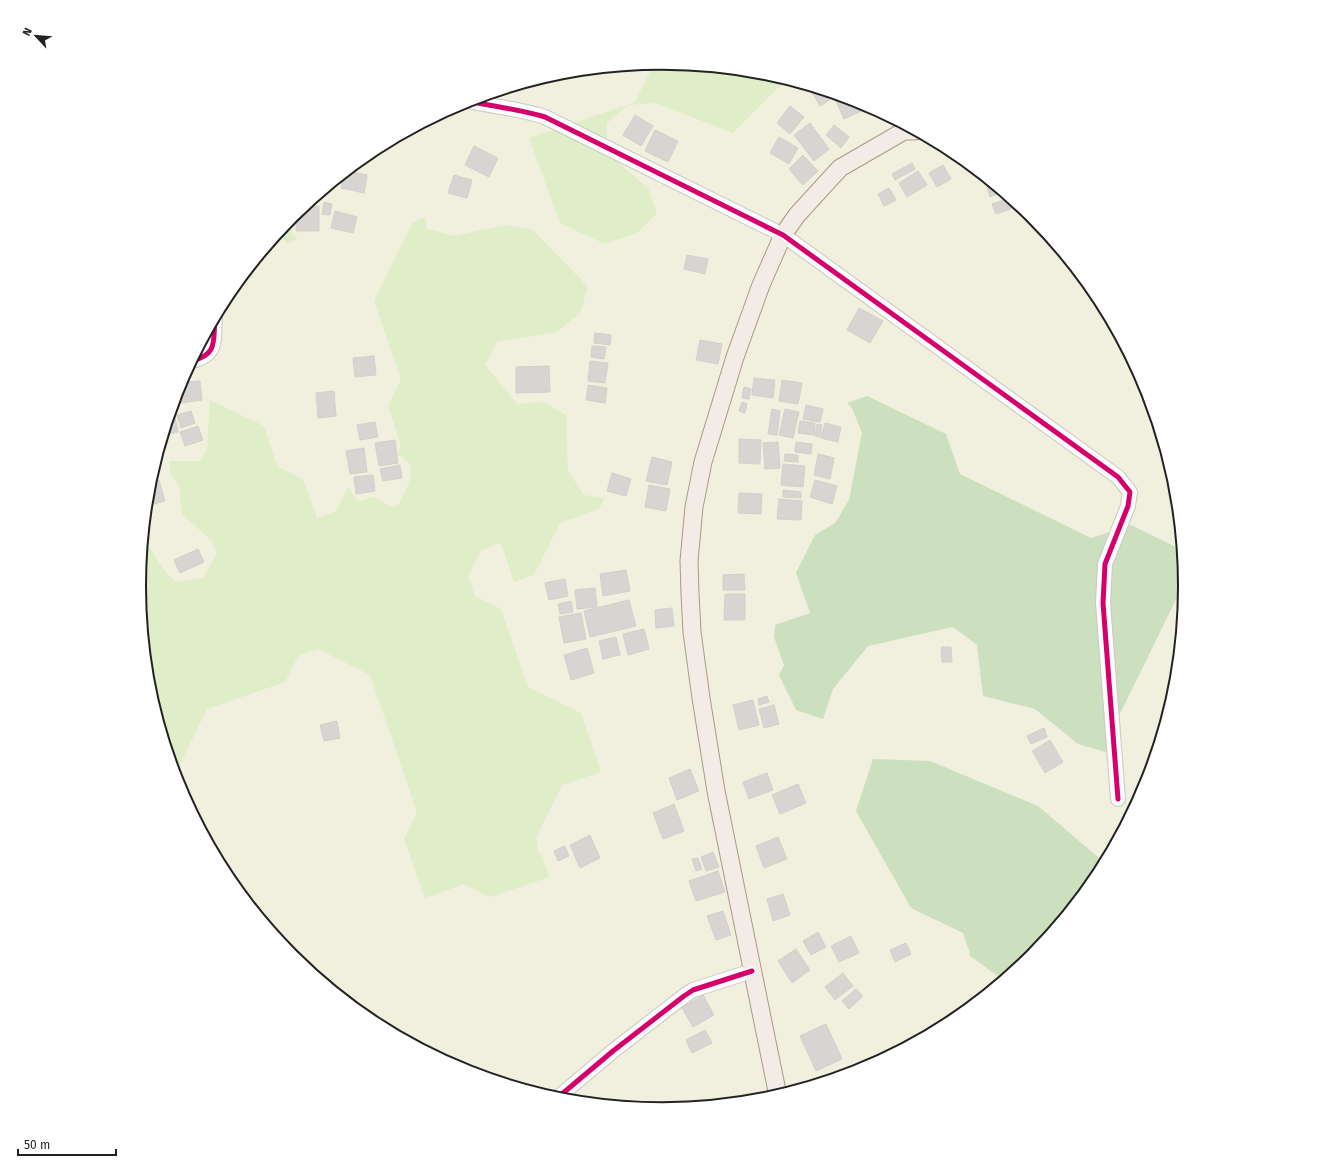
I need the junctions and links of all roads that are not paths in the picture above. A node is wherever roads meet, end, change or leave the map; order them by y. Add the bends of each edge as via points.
1 (479, 103) edge
2 (905, 131) edge
3 (784, 235) junction
4 (214, 330) edge
5 (198, 359) edge
6 (1118, 799) dead end
7 (752, 971) junction
8 (777, 1090) edge
9 (563, 1093) edge

1 - 3 street via 523,110 545,117
2 - 3 main road via 840,168 797,215
3 - 6 street via 1118,476 1130,492 1128,506 1105,564 1103,603
3 - 7 main road via 751,312 713,428 697,486 689,561 692,632 707,735
4 - 5 street via 213,345 209,353
7 - 8 main road
7 - 9 street via 693,990

